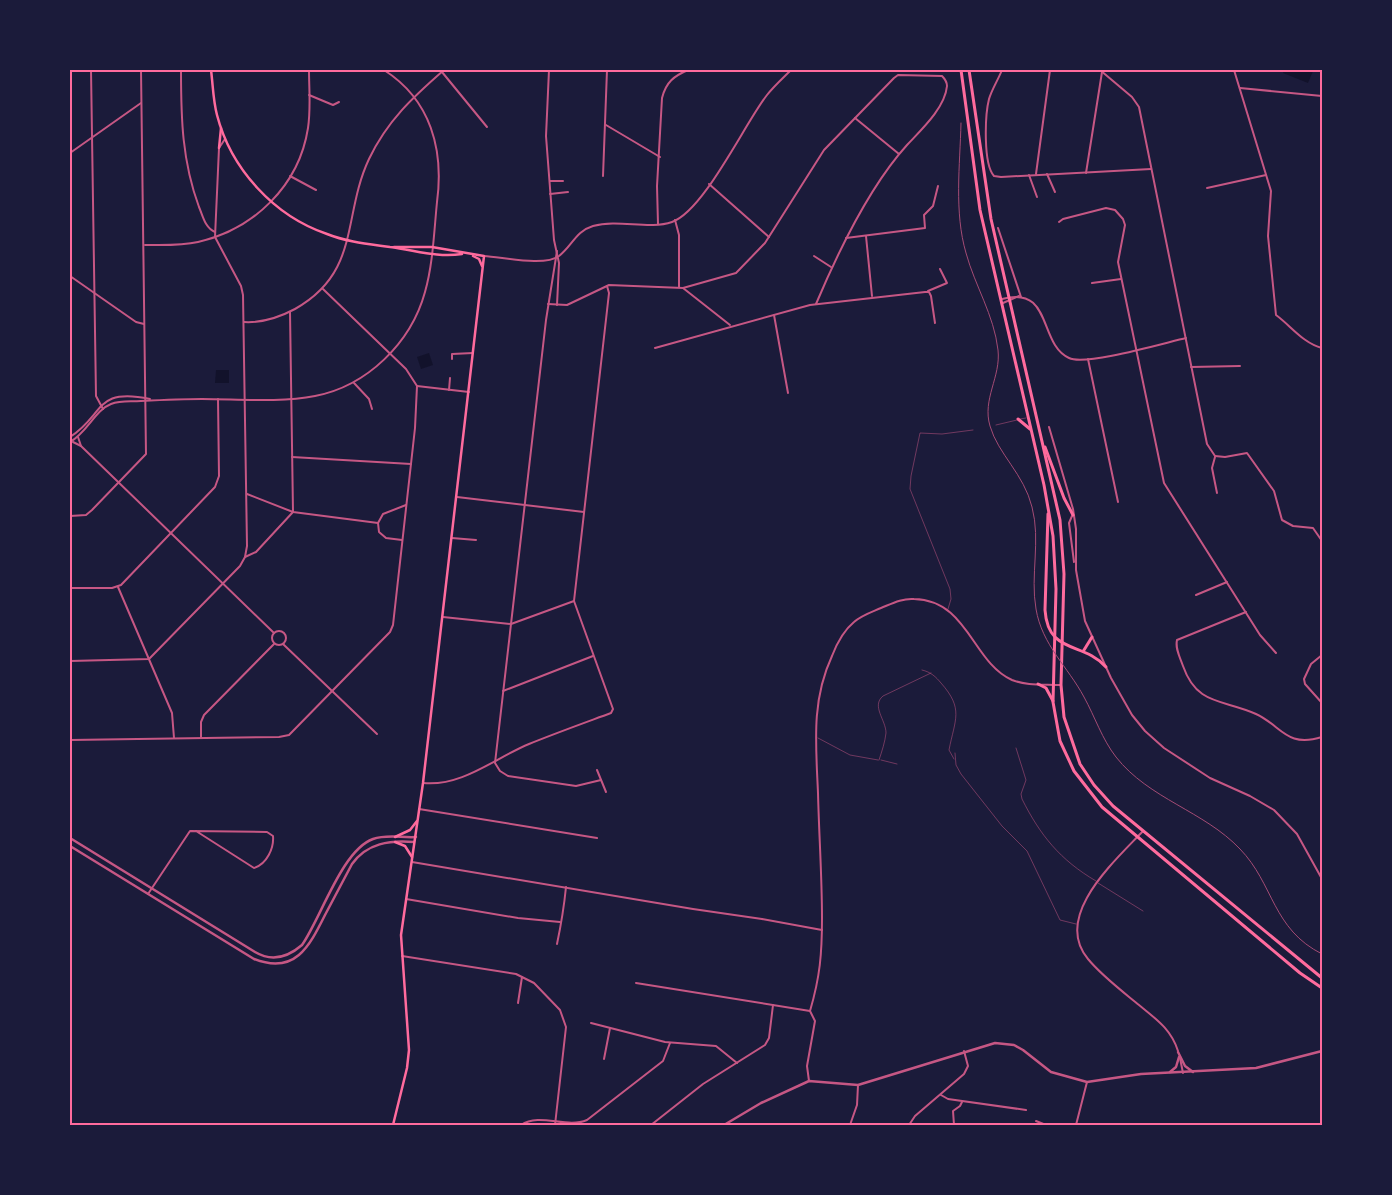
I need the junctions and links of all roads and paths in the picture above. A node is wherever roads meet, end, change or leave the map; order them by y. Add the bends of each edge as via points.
1 (91, 70) edge
2 (141, 70) edge
3 (181, 70) edge
4 (212, 70) edge
5 (309, 70) edge
6 (384, 70) edge
7 (549, 70) edge
8 (606, 70) edge
9 (688, 70) edge
10 (791, 70) edge
11 (961, 70) edge
12 (969, 70) edge
13 (1002, 70) edge
14 (1050, 70) edge
15 (1234, 70) edge
16 (443, 71) edge
17 (1101, 71) edge
18 (1239, 88) junction
19 (309, 95) junction
20 (413, 96) junction
21 (1322, 96) edge
22 (339, 102) dead end
23 (141, 103) junction
24 (855, 118) junction
25 (605, 125) junction
26 (487, 126) dead end
27 (221, 128) junction
28 (92, 137) junction
29 (225, 138) junction
30 (219, 148) junction
31 (70, 153) edge
32 (899, 154) junction
33 (660, 157) junction
34 (1151, 169) junction
35 (1086, 173) junction
36 (1047, 174) junction
37 (1029, 175) junction
38 (1036, 175) junction
39 (1266, 175) junction
40 (290, 176) junction
41 (602, 176) dead end
42 (550, 181) junction
43 (563, 181) dead end
44 (709, 184) junction
45 (938, 186) dead end
46 (1207, 188) dead end
47 (316, 190) dead end
48 (568, 192) dead end
49 (1055, 192) dead end
50 (550, 194) junction
51 (1036, 197) dead end
52 (271, 202) junction
53 (676, 220) junction
54 (1059, 222) dead end
55 (658, 224) junction
56 (998, 228) dead end
57 (215, 232) junction
58 (215, 236) junction
59 (866, 236) junction
60 (769, 238) junction
61 (846, 238) junction
62 (348, 241) junction
63 (144, 246) junction
64 (394, 247) junction
65 (432, 247) junction
66 (556, 251) junction
67 (464, 254) junction
68 (468, 254) junction
69 (431, 255) junction
70 (484, 256) junction
71 (558, 256) junction
72 (814, 256) dead end
73 (554, 258) junction
74 (831, 267) junction
75 (483, 268) junction
76 (940, 269) dead end
77 (70, 276) edge
78 (1121, 279) junction
79 (1092, 284) dead end
80 (607, 286) junction
81 (679, 287) junction
82 (683, 288) junction
83 (323, 289) junction
84 (928, 292) junction
85 (94, 293) junction
86 (1020, 296) junction
87 (873, 297) junction
88 (1009, 299) junction
89 (1001, 301) junction
90 (548, 304) junction
91 (816, 304) junction
92 (557, 305) junction
93 (290, 312) junction
94 (774, 315) junction
95 (243, 322) junction
96 (935, 323) dead end
97 (144, 324) junction
98 (731, 326) junction
99 (1186, 338) junction
100 (656, 348) dead end
101 (1322, 348) edge
102 (1136, 349) junction
103 (473, 353) junction
104 (389, 354) junction
105 (452, 359) dead end
106 (1088, 359) junction
107 (1240, 366) dead end
108 (1191, 367) junction
109 (450, 378) dead end
110 (354, 383) junction
111 (417, 386) junction
112 (449, 390) junction
113 (469, 392) junction
114 (788, 393) dead end
115 (292, 398) junction
116 (218, 399) junction
117 (244, 399) junction
118 (145, 400) junction
119 (100, 406) junction
120 (103, 409) junction
121 (372, 409) dead end
122 (1028, 417) junction
123 (1018, 420) junction
124 (996, 425) dead end
125 (1049, 427) dead end
126 (973, 430) dead end
127 (1030, 430) junction
128 (70, 437) edge
129 (78, 437) junction
130 (71, 442) edge
131 (1042, 442) junction
132 (80, 446) junction
133 (1215, 456) junction
134 (292, 457) junction
135 (411, 464) junction
136 (119, 483) junction
137 (1217, 493) dead end
138 (246, 494) junction
139 (457, 497) junction
140 (1118, 502) dead end
141 (524, 505) junction
142 (406, 506) junction
143 (1048, 509) junction
144 (293, 512) junction
145 (584, 512) junction
146 (1073, 515) junction
147 (70, 516) edge
148 (378, 523) junction
149 (170, 533) junction
150 (452, 538) junction
151 (402, 540) junction
152 (476, 540) dead end
153 (1322, 541) edge
154 (245, 557) junction
155 (1075, 564) junction
156 (1228, 582) junction
157 (223, 584) junction
158 (118, 586) junction
159 (70, 588) edge
160 (1196, 595) dead end
161 (574, 600) junction
162 (948, 610) junction
163 (1246, 612) junction
164 (443, 617) junction
165 (511, 624) junction
166 (274, 632) junction
167 (1092, 637) junction
168 (274, 644) junction
169 (284, 644) junction
170 (1083, 650) junction
171 (1276, 653) dead end
172 (1322, 655) edge
173 (594, 656) junction
174 (149, 659) junction
175 (70, 661) edge
176 (1106, 667) junction
177 (922, 670) dead end
178 (931, 673) junction
179 (1038, 684) junction
180 (1053, 684) junction
181 (1062, 685) junction
182 (333, 691) junction
183 (503, 691) junction
184 (1053, 702) junction
185 (1322, 703) edge
186 (377, 734) dead end
187 (1322, 736) edge
188 (817, 737) junction
189 (174, 739) junction
190 (201, 739) junction
191 (70, 740) edge
192 (1016, 748) dead end
193 (955, 753) dead end
194 (880, 760) junction
195 (956, 760) junction
196 (495, 763) junction
197 (897, 764) dead end
198 (597, 770) dead end
199 (601, 780) junction
200 (423, 783) junction
201 (606, 792) dead end
202 (419, 809) junction
203 (418, 820) junction
204 (196, 831) junction
205 (1143, 831) junction
206 (390, 836) junction
207 (395, 837) junction
208 (416, 837) junction
209 (70, 838) edge
210 (597, 838) dead end
211 (1137, 838) junction
212 (390, 842) junction
213 (395, 842) junction
214 (414, 842) junction
215 (82, 845) junction
216 (70, 846) edge
217 (79, 851) junction
218 (412, 858) junction
219 (412, 862) junction
220 (1322, 879) edge
221 (1098, 882) junction
222 (566, 887) junction
223 (152, 889) junction
224 (148, 894) junction
225 (406, 899) junction
226 (1142, 911) dead end
227 (560, 922) junction
228 (1076, 924) junction
229 (822, 930) junction
230 (306, 939) junction
231 (311, 942) junction
232 (240, 943) junction
233 (557, 944) dead end
234 (236, 948) junction
235 (401, 956) junction
236 (522, 977) junction
237 (1322, 978) edge
238 (636, 983) dead end
239 (1322, 988) edge
240 (518, 1003) dead end
241 (774, 1005) junction
242 (810, 1011) junction
243 (591, 1023) dead end
244 (610, 1028) junction
245 (670, 1043) junction
246 (964, 1051) junction
247 (1322, 1051) edge
248 (1178, 1052) junction
249 (1179, 1057) junction
250 (604, 1060) dead end
251 (737, 1064) junction
252 (1194, 1072) junction
253 (1169, 1073) junction
254 (1183, 1073) junction
255 (809, 1082) junction
256 (1087, 1082) junction
257 (858, 1085) junction
258 (941, 1095) junction
259 (962, 1101) junction
260 (1026, 1110) dead end
261 (1036, 1121) dead end
262 (555, 1123) edge
263 (392, 1125) edge
264 (521, 1125) edge
265 (651, 1125) edge
266 (724, 1125) edge
267 (850, 1125) edge
268 (909, 1125) edge
269 (954, 1125) edge
270 (1046, 1125) edge
271 (1076, 1125) edge

1 - 28 street
2 - 23 street
3 - 57 street via 183,154 202,215 208,227
4 - 27 main road via 215,107
5 - 19 street
6 - 20 street
7 - 42 street via 546,136
8 - 25 street
9 - 33 street via 673,78 664,91
10 - 44 street via 767,95
11 - 89 main road via 980,210
12 - 88 main road via 990,213
13 - 37 street via 991,94 986,126 990,169 998,177
14 - 38 street
15 - 18 street
16 - 20 street
16 - 26 street
17 - 34 street via 1137,104
17 - 35 street
18 - 21 street
18 - 39 street
19 - 22 street via 333,105
19 - 40 street via 308,129
20 - 62 street via 388,125 369,159
20 - 65 street via 432,128 439,159 440,183
23 - 28 street
23 - 63 street
24 - 32 street
24 - 32 street via 896,76 936,75 944,78 947,85 936,113
24 - 60 street via 824,150
25 - 33 street
25 - 41 street
27 - 29 main road
27 - 30 main road
28 - 31 street
28 - 85 street
29 - 30 street
29 - 52 main road via 244,171
30 - 57 street
32 - 61 street
33 - 55 street
34 - 35 street
34 - 99 street
35 - 36 street
36 - 38 street
36 - 49 street
37 - 38 street
37 - 51 street
39 - 46 street
39 - 101 street via 1272,192 1268,236 1276,315 1308,343
40 - 47 street
40 - 52 street
42 - 43 street
42 - 50 street
44 - 53 street via 690,209
44 - 60 street
45 - 59 street via 933,206 924,215 923,229
48 - 50 street
50 - 66 street
52 - 58 street via 244,225
52 - 62 main road via 307,226
53 - 55 street
53 - 81 street via 680,235
54 - 78 street via 1101,209 1111,208 1118,212 1125,225 1118,258
55 - 71 street via 618,222 593,226 582,231
56 - 86 street
57 - 58 street
58 - 63 street via 191,243
58 - 95 street via 241,286
59 - 61 street
59 - 87 street
60 - 82 street via 736,273
61 - 74 street
62 - 64 main road
62 - 83 street
63 - 97 street
64 - 65 main road
64 - 69 main road
65 - 67 main road
65 - 69 street
66 - 71 street
66 - 73 street
67 - 68 main road
67 - 69 main road
68 - 70 main road
68 - 75 main road via 478,259
69 - 104 street via 422,302 407,331
70 - 73 street via 538,261
70 - 75 main road
71 - 73 street
71 - 92 street
72 - 74 street
73 - 90 street
74 - 91 street
75 - 103 main road
76 - 84 street via 947,284
77 - 85 street
78 - 79 street
78 - 102 street
80 - 81 street
80 - 92 street via 567,305
80 - 145 street via 609,293
81 - 82 street
82 - 98 street
83 - 93 street
83 - 104 street
84 - 87 street
84 - 96 street
85 - 97 street via 136,322
85 - 119 street via 96,396
86 - 88 street
86 - 106 street via 1028,299 1038,310 1063,354 1075,360
87 - 91 street
88 - 89 street
88 - 131 main road
89 - 122 main road
90 - 92 street
90 - 141 street
91 - 94 street
93 - 95 street via 262,321
93 - 115 street
94 - 98 street
94 - 114 street
95 - 117 street
97 - 118 street
98 - 100 street
99 - 102 street
99 - 108 street
102 - 106 street
102 - 156 street via 1165,488
103 - 105 street via 452,354
103 - 113 main road
104 - 110 street
104 - 111 street via 412,376
106 - 140 street
107 - 108 street
108 - 133 street via 1207,444
109 - 112 street
110 - 115 street via 326,394
110 - 121 street via 369,399
111 - 112 street
111 - 135 street
112 - 113 street
113 - 139 main road
115 - 117 street
115 - 134 street
116 - 117 street
116 - 118 street
116 - 149 street via 218,484
117 - 138 street
118 - 119 street via 115,398
118 - 120 street via 117,402
118 - 136 street via 146,454
119 - 120 street
119 - 128 street
120 - 129 street
122 - 123 lane
122 - 127 main road
123 - 124 lane
123 - 127 main road
125 - 146 street via 1071,498
126 - 162 lane via 920,433 911,476 910,489 950,589
127 - 143 main road
129 - 130 street
129 - 132 street
130 - 132 street
131 - 146 main road
131 - 181 main road via 1062,539
132 - 136 street
133 - 137 street via 1212,468
133 - 153 street via 1247,453 1274,491 1282,520 1293,526 1313,528
134 - 135 street
134 - 144 street
135 - 142 street
136 - 147 street via 86,515
136 - 149 street
138 - 144 street
138 - 154 street
139 - 141 street
139 - 150 main road
141 - 145 street
141 - 165 street
142 - 148 street via 383,514
142 - 151 street
143 - 170 main road via 1046,618 1058,641
143 - 180 main road via 1055,570
144 - 148 street
144 - 154 street via 256,552
145 - 161 street
146 - 155 street
146 - 155 street via 1068,523
148 - 151 street via 379,532 384,537
149 - 157 street
149 - 158 street
150 - 152 street
150 - 164 main road
151 - 182 street via 392,629
154 - 157 street
155 - 167 street via 1082,610
156 - 160 street
156 - 163 street
157 - 166 street
157 - 174 street
158 - 159 street
158 - 174 street
161 - 165 street
161 - 173 street
162 - 179 street via 964,625 998,672 1016,681
162 - 188 street via 910,599 870,612 853,623 841,636 826,670 816,705
163 - 171 street
163 - 187 street via 1177,640 1176,647 1191,683 1204,697 1256,715 1288,737 1312,739
164 - 165 street
164 - 200 main road
165 - 183 street
166 - 168 street via 271,640
166 - 169 street via 285,635
167 - 170 main road
167 - 176 street
168 - 169 street
168 - 190 street via 204,715
169 - 182 street
170 - 176 main road
172 - 185 street via 1311,664 1304,679
173 - 183 street
173 - 196 street via 612,705 611,713 527,745
174 - 175 street
174 - 189 street via 172,713
176 - 220 street via 1132,715 1154,741 1210,778 1274,810 1297,834
177 - 178 lane
178 - 194 lane via 879,700 878,708 886,731
178 - 195 lane via 943,684 956,705 949,750
179 - 180 street
179 - 184 main road via 1046,688
180 - 181 street
180 - 184 main road
181 - 205 main road via 1067,731 1083,769 1104,798
182 - 186 street
182 - 190 street via 289,735
183 - 196 street
184 - 211 main road via 1060,740 1074,771 1102,807
188 - 194 lane via 850,755
188 - 229 street
189 - 190 street
189 - 191 street
192 - 221 lane via 1026,780 1022,799 1036,825 1051,847
193 - 195 lane
194 - 197 lane
195 - 228 lane via 961,774 1002,826 1027,851 1060,920
196 - 199 street via 508,776 576,786
196 - 200 street via 445,782
198 - 199 street
199 - 201 street
200 - 202 main road
202 - 203 main road
202 - 210 street
203 - 207 main road via 410,830
203 - 208 main road
204 - 204 street via 267,832 273,838 267,857 254,868
204 - 223 street via 184,836
205 - 211 street
205 - 237 main road
206 - 207 street
206 - 212 street
206 - 230 street via 373,839 352,854
207 - 208 street
208 - 214 main road
209 - 215 street
211 - 221 street
211 - 239 main road
212 - 213 street
212 - 231 street via 374,846 357,858
213 - 214 street
213 - 218 main road via 405,846
214 - 218 main road
215 - 217 street
215 - 223 street
216 - 217 street
217 - 224 street
218 - 219 main road
219 - 222 street
219 - 225 main road
221 - 226 lane
221 - 228 street via 1085,900
222 - 227 street
222 - 229 street
223 - 224 street
223 - 232 street
224 - 234 street
225 - 227 street
225 - 235 main road
227 - 233 street
228 - 248 street via 1078,942 1087,958 1164,1025
229 - 242 street via 821,970
230 - 231 street
230 - 232 street via 296,950 275,958 261,956
231 - 234 street via 299,956 280,963 262,962
232 - 234 street
235 - 236 street
235 - 263 main road via 409,1055
236 - 240 street
236 - 262 street via 539,988 560,1010 565,1021
238 - 241 street
241 - 242 street
241 - 251 street via 767,1042
242 - 255 street via 815,1021 807,1066
243 - 244 street
244 - 245 street
244 - 250 street
245 - 251 street via 716,1046
245 - 262 street via 663,1061 591,1118 579,1123
246 - 256 street via 995,1043 1014,1045 1050,1072
246 - 257 street
246 - 258 street via 966,1071
247 - 252 street via 1256,1068
248 - 249 street
248 - 252 street via 1185,1066
249 - 253 street via 1176,1067
249 - 254 street
251 - 265 street via 698,1088
252 - 254 street
253 - 254 street
253 - 256 street
255 - 257 street
255 - 266 street via 761,1103
256 - 271 street
257 - 267 street via 858,1098
258 - 259 street
258 - 268 street
259 - 260 street
259 - 269 street via 953,1112
261 - 270 street
262 - 264 street via 530,1120

